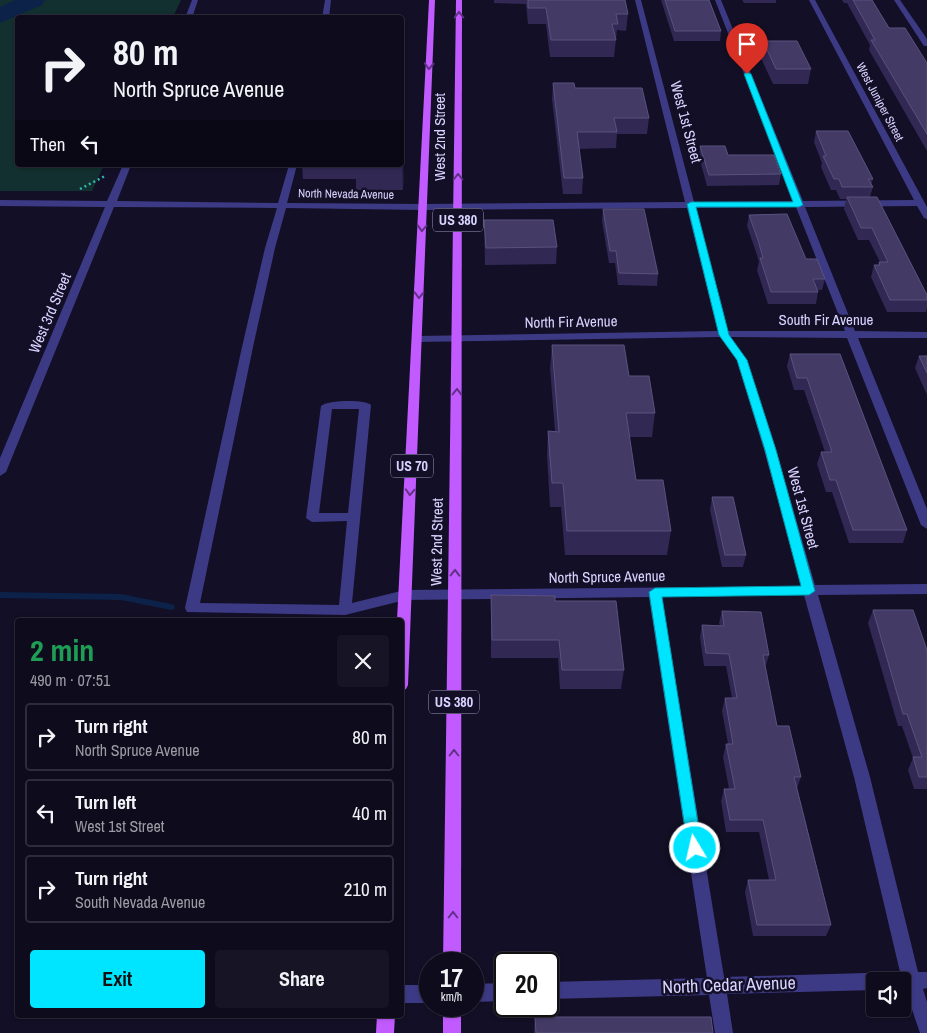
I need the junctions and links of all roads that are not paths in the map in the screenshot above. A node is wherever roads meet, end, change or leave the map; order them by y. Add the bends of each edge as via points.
1 (195, 0) edge
2 (328, 0) edge
3 (432, 0) edge
4 (459, 0) edge
5 (638, 0) edge
6 (718, 0) edge
7 (812, 0) edge
8 (897, 0) edge
9 (189, 15) edge
10 (326, 15) edge
11 (927, 44) edge
12 (126, 167) edge
13 (292, 167) edge
14 (0, 203) edge
15 (920, 203) junction
16 (111, 204) junction
17 (691, 204) junction
18 (799, 205) junction
19 (281, 206) junction
20 (422, 207) junction
21 (458, 207) junction
22 (927, 216) edge
23 (724, 335) junction
24 (927, 335) edge
25 (850, 336) junction
26 (418, 339) junction
27 (458, 339) junction
28 (0, 472) edge
29 (353, 517) junction
30 (927, 525) edge
31 (927, 589) edge
32 (809, 591) junction
33 (655, 592) junction
34 (406, 595) junction
35 (455, 595) junction
36 (345, 610) junction
37 (404, 631) edge
38 (452, 952) edge
39 (919, 980) edge
40 (716, 986) junction
41 (559, 991) edge
42 (404, 994) edge
43 (419, 994) edge
44 (452, 1017) edge
45 (386, 1018) edge
46 (927, 1030) edge
47 (385, 1033) edge
48 (452, 1033) edge
49 (724, 1033) edge

1 - 9 street
2 - 10 street
3 -> 20 main road, West 2nd Street / US 70
21 -> 4 main road, West 2nd Street / US 380
5 - 17 street, West 1st Street
6 - 18 street
7 - 15 street, West Juniper Street
8 - 11 street
12 - 16 street, West 3rd Street
13 - 19 street
14 - 16 street, North Nevada Avenue
15 - 18 street, North Nevada Avenue
15 - 22 street, West Juniper Street
16 - 19 street, North Nevada Avenue
16 - 28 street, West 3rd Street
17 - 18 street, North Nevada Avenue
17 - 21 street, North Nevada Avenue
17 - 23 street, West 1st Street
18 - 25 street
19 - 20 street, North Nevada Avenue
19 - 36 street, North Spruce Avenue via 254,315 192,608
20 - 21 street, North Nevada Avenue
20 -> 26 main road, West 2nd Street / US 70
21 - 27 main road, West 2nd Street / US 380
23 - 25 street, South Fir Avenue
23 - 27 street, North Fir Avenue
23 - 32 street, West 1st Street via 742,360
24 - 25 street, South Fir Avenue
25 - 30 street
26 - 27 street, North Fir Avenue
26 -> 34 main road, West 2nd Street / US 70
35 -> 27 main road, West 2nd Street / US 380
29 - 29 street via 365,405 327,406 312,518
29 - 36 street
31 - 32 street, North Spruce Avenue
32 - 33 street, North Spruce Avenue
32 - 39 street, West 1st Street
33 - 35 street, North Spruce Avenue
33 - 40 street
34 - 35 street, North Spruce Avenue
34 - 36 street, North Spruce Avenue
34 - 37 main road, West 2nd Street / US 70
38 -> 35 main road, West 2nd Street / US 380
39 - 40 street, North Cedar Avenue
39 - 46 street, West 1st Street
40 - 41 street, North Cedar Avenue
40 - 49 street
42 - 43 street
44 - 48 main road
45 - 47 main road

